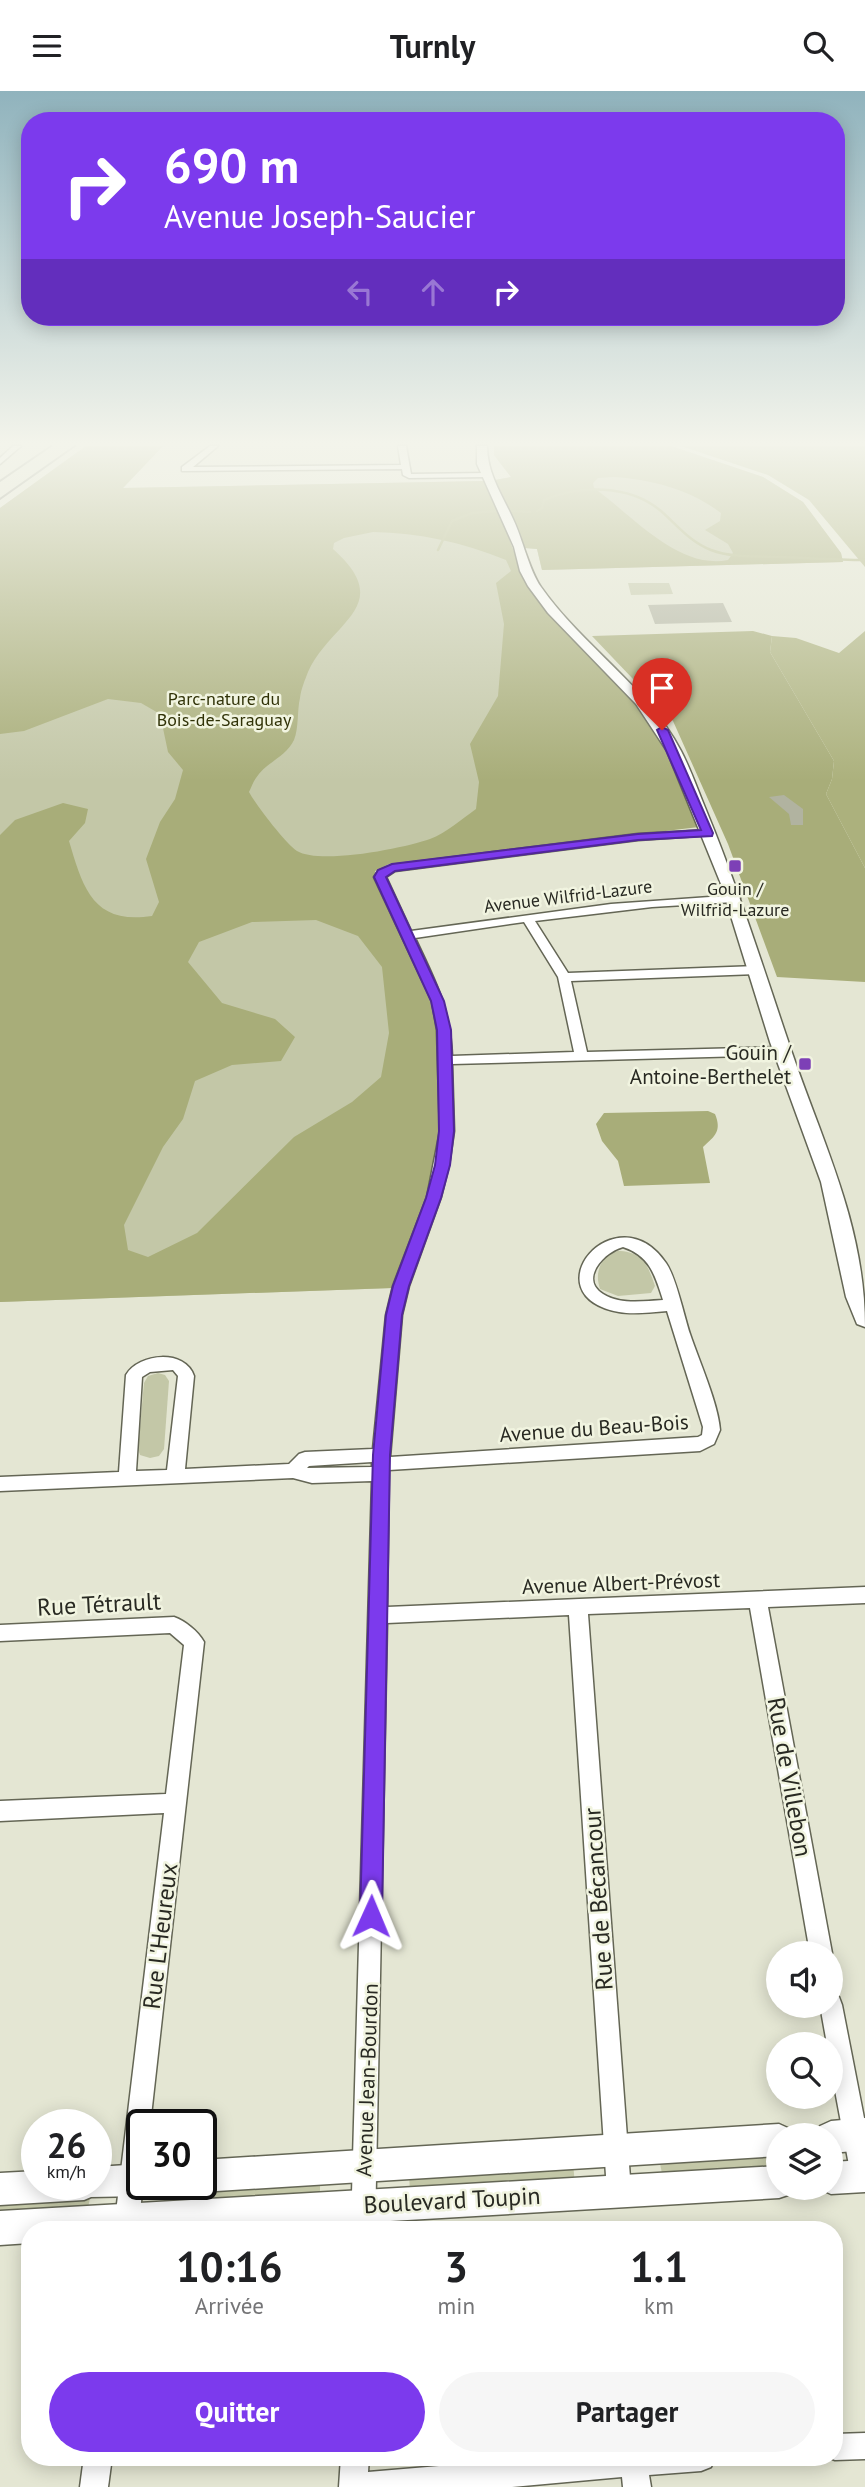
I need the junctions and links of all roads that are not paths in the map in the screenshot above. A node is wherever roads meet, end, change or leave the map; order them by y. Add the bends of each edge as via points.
1 (523, 558) edge
2 (708, 833) junction
3 (734, 898) junction
4 (527, 918) junction
5 (407, 935) junction
6 (757, 970) junction
7 (564, 977) junction
8 (783, 1051) junction
9 (581, 1056) junction
10 (445, 1061) junction
11 (672, 1305) junction
12 (864, 1315) edge
13 (382, 1464) junction
14 (175, 1476) junction
15 (127, 1478) junction
16 (0, 1484) edge
17 (865, 1595) edge
18 (758, 1601) junction
19 (578, 1607) junction
20 (379, 1615) junction
21 (0, 1633) edge
22 (194, 1642) joint
23 (175, 1803) junction
24 (0, 1811) edge
25 (819, 1941) edge
26 (833, 2018) edge
27 (144, 2109) edge
28 (850, 2135) edge
29 (766, 2141) edge
30 (615, 2152) junction
31 (365, 2165) junction
32 (217, 2175) edge
33 (853, 2177) edge
34 (766, 2183) edge
35 (21, 2188) edge
36 (0, 2189) edge
37 (619, 2191) junction
38 (133, 2200) edge
39 (363, 2217) edge
40 (128, 2221) edge
41 (258, 2221) edge
42 (0, 2228) edge
43 (21, 2228) edge
44 (865, 2446) edge
45 (843, 2447) edge
46 (97, 2466) edge
47 (355, 2466) edge
48 (668, 2466) edge
49 (635, 2475) edge
50 (94, 2487) edge
51 (354, 2487) edge

1 - 2 street via 534,586 552,610 652,714 674,751
2 - 3 street
2 - 5 street, Avenue Jean-Bourdon via 638,837 392,868 380,877
3 - 4 street, Avenue Wilfrid-Lazure
3 - 6 street
4 - 5 street, Avenue Wilfrid-Lazure
4 - 7 street
5 - 10 street, Avenue Jean-Bourdon via 438,1001
6 - 7 street
6 - 8 street
7 - 9 street
8 - 9 street
8 - 12 street via 831,1182
9 - 10 street
10 - 13 street, Avenue Jean-Bourdon via 447,1131 442,1165 394,1315
11 - 11 street, Avenue du Beau-Bois via 660,1266 645,1249 619,1244 604,1247 589,1261 587,1285 606,1303
11 - 13 street, Avenue du Beau-Bois via 712,1426 708,1440
13 - 14 street, Avenue du Beau-Bois via 312,1476 293,1471
13 - 20 street, Avenue Jean-Bourdon
14 - 15 street, Avenue du Beau-Bois
14 - 15 street via 186,1376 177,1364 140,1368 134,1375
15 - 16 street, Avenue du Beau-Bois
17 - 18 street, Avenue Albert-Prévost
18 - 19 street, Avenue Albert-Prévost
18 - 25 street, Rue de Villebon
19 - 20 street, Avenue Albert-Prévost
19 - 30 street, Rue de Bécancour
20 - 31 street, Avenue Jean-Bourdon
21 - 22 street, Rue Tétrault via 174,1625
22 - 23 street, Rue L'Heureux
23 - 24 street
23 - 27 street, Rue L'Heureux
26 - 28 street
28 - 33 street
29 - 30 street, Boulevard Toupin
30 - 31 street, Boulevard Toupin
30 - 37 street, Rue de Bécancour
31 - 32 street, Boulevard Toupin
31 - 39 street, Avenue Jean-Bourdon
34 - 37 street, Boulevard Toupin
35 - 36 street
37 - 39 street, Boulevard Toupin
38 - 40 street, Rue L'Heureux
39 - 41 street, Boulevard Toupin
42 - 43 street, Boulevard Toupin
44 - 45 street
46 - 50 street
47 - 51 street
48 - 49 street
49 - 51 street

